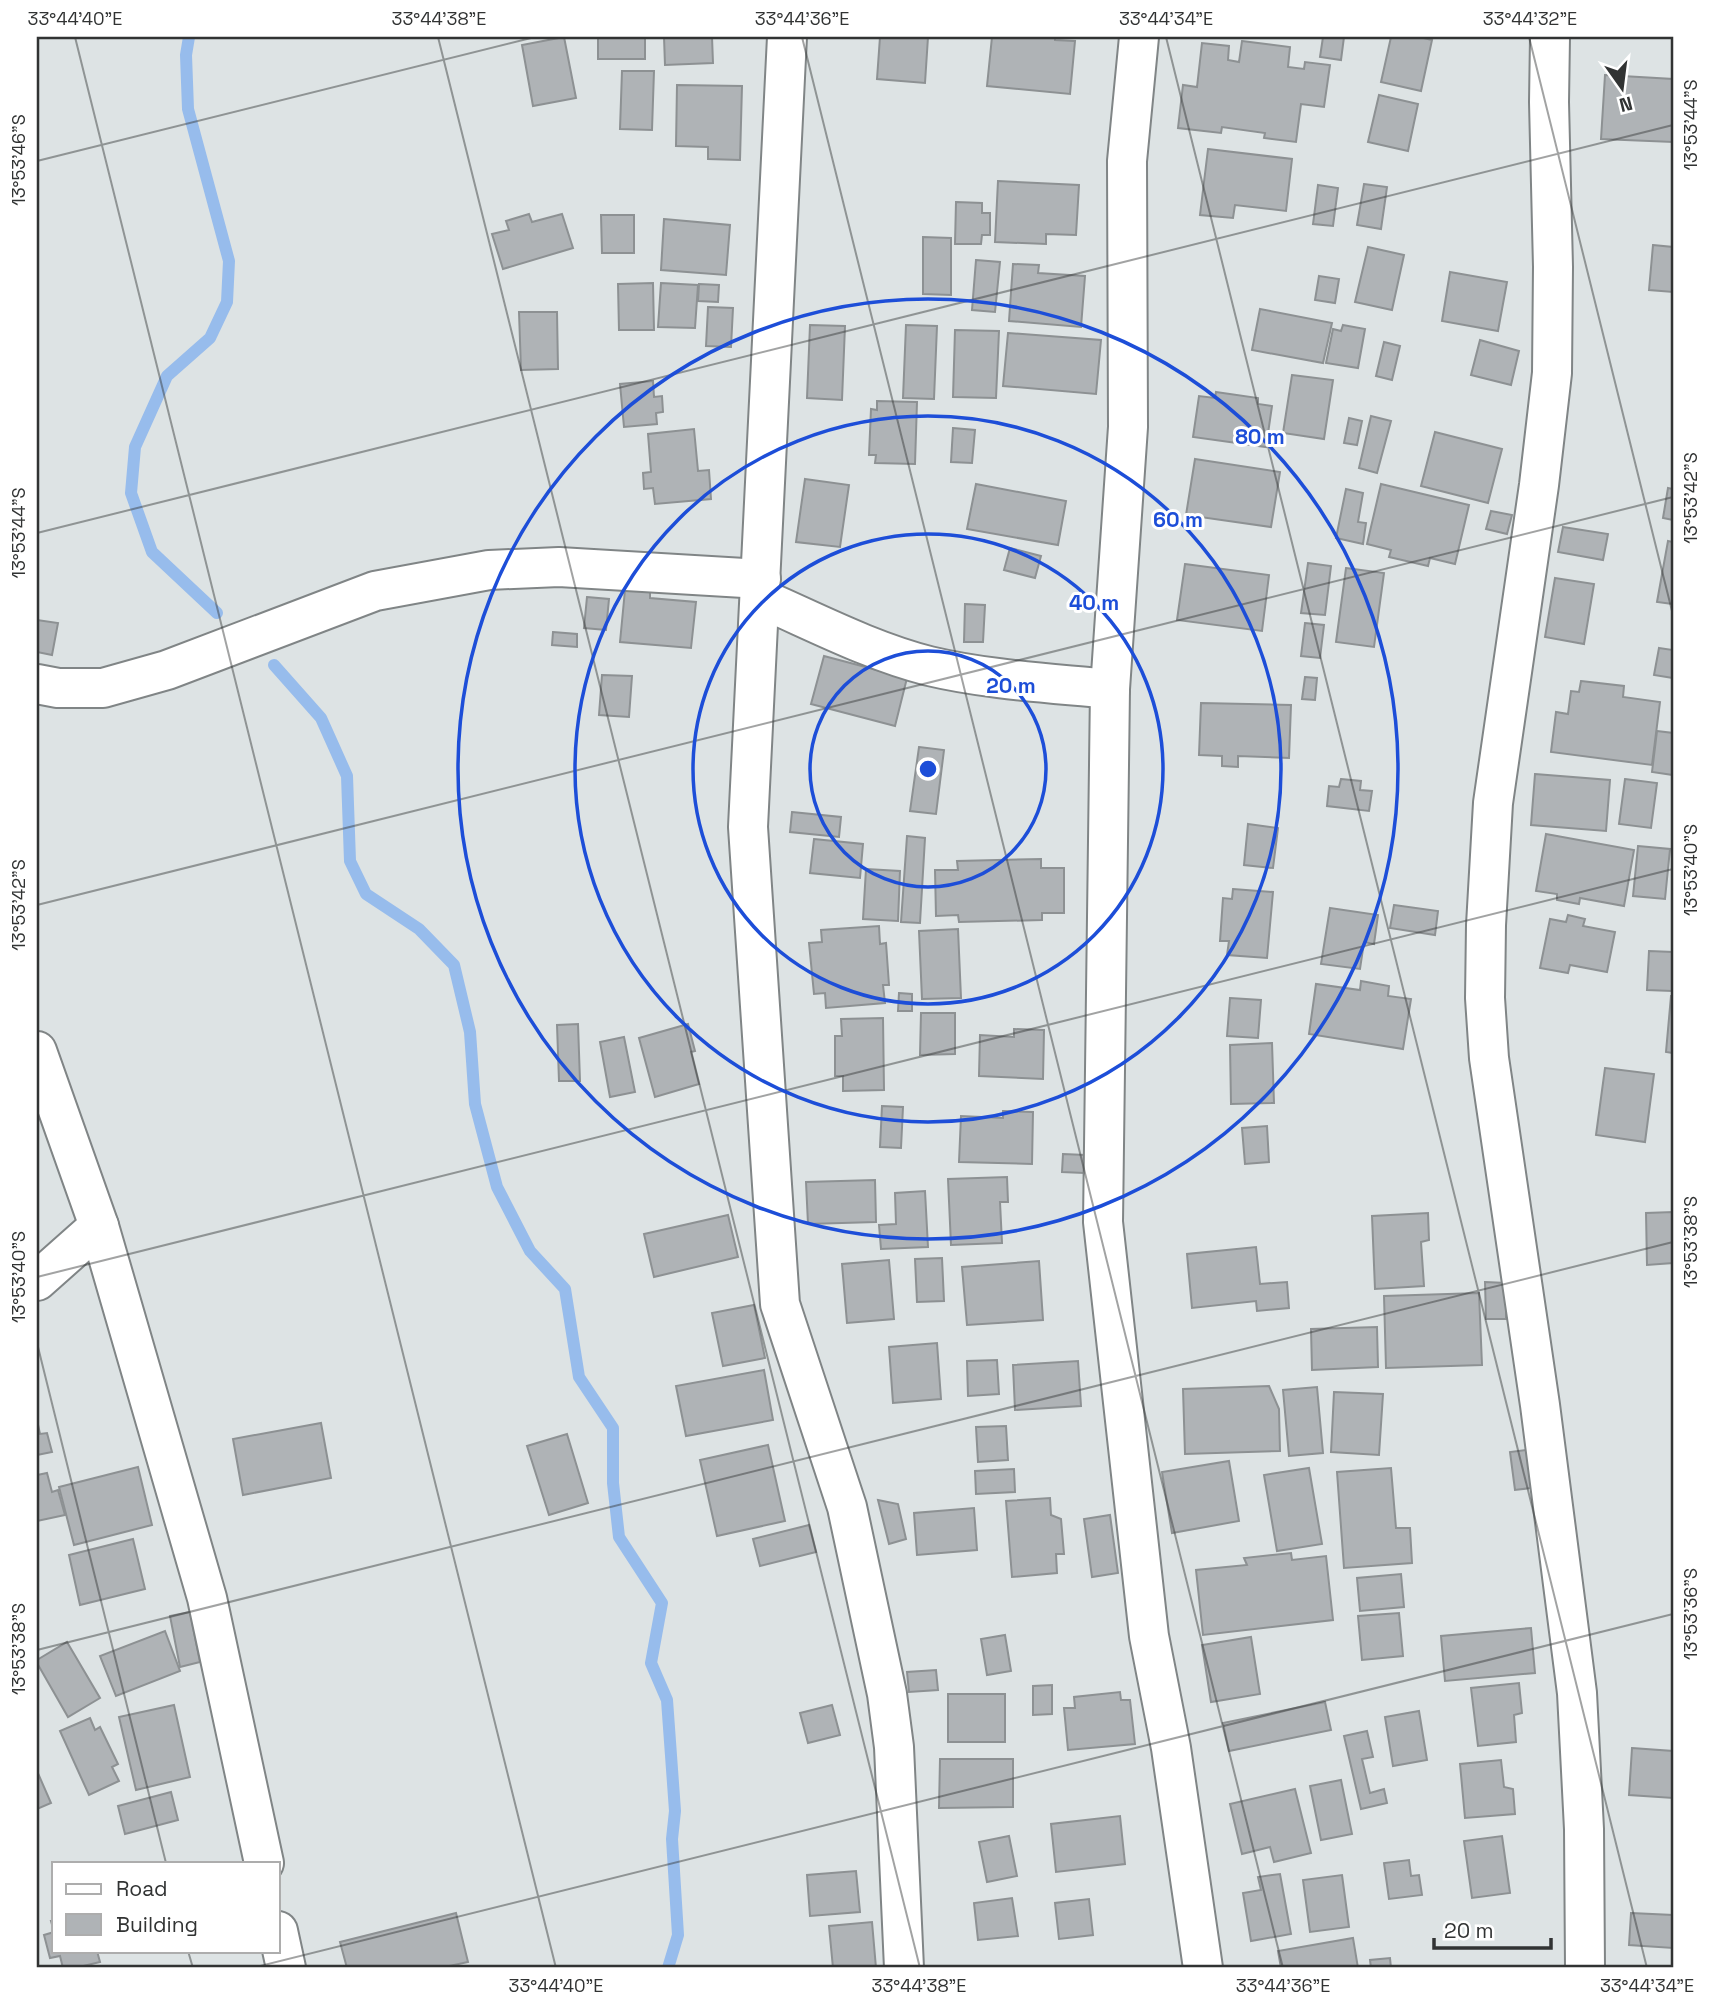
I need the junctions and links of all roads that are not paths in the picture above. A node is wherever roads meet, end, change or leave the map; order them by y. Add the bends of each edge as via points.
1 (788, 37) edge
2 (1139, 37) edge
3 (1550, 37) edge
4 (760, 589) junction
5 (37, 684) edge
6 (1110, 689) junction
7 (37, 1051) edge
8 (99, 1226) junction
9 (37, 1281) edge
10 (264, 1862) edge
11 (280, 1940) edge
12 (286, 1968) edge
13 (904, 1968) edge
14 (1203, 1968) edge
15 (1585, 1968) edge

1 - 4 street
2 - 6 street via 1127,161 1128,427
3 - 15 street via 1552,373 1493,803 1485,998 1489,1058 1577,1693
4 - 5 street via 559,567 489,570 375,591 167,670 103,688
4 - 6 street via 879,650 930,666
4 - 13 street via 748,827 780,1304 847,1507 887,1694 894,1747
6 - 14 street via 1103,1222 1149,1636 1171,1748
7 - 8 street
8 - 9 street
8 - 10 street via 207,1598
11 - 12 street

